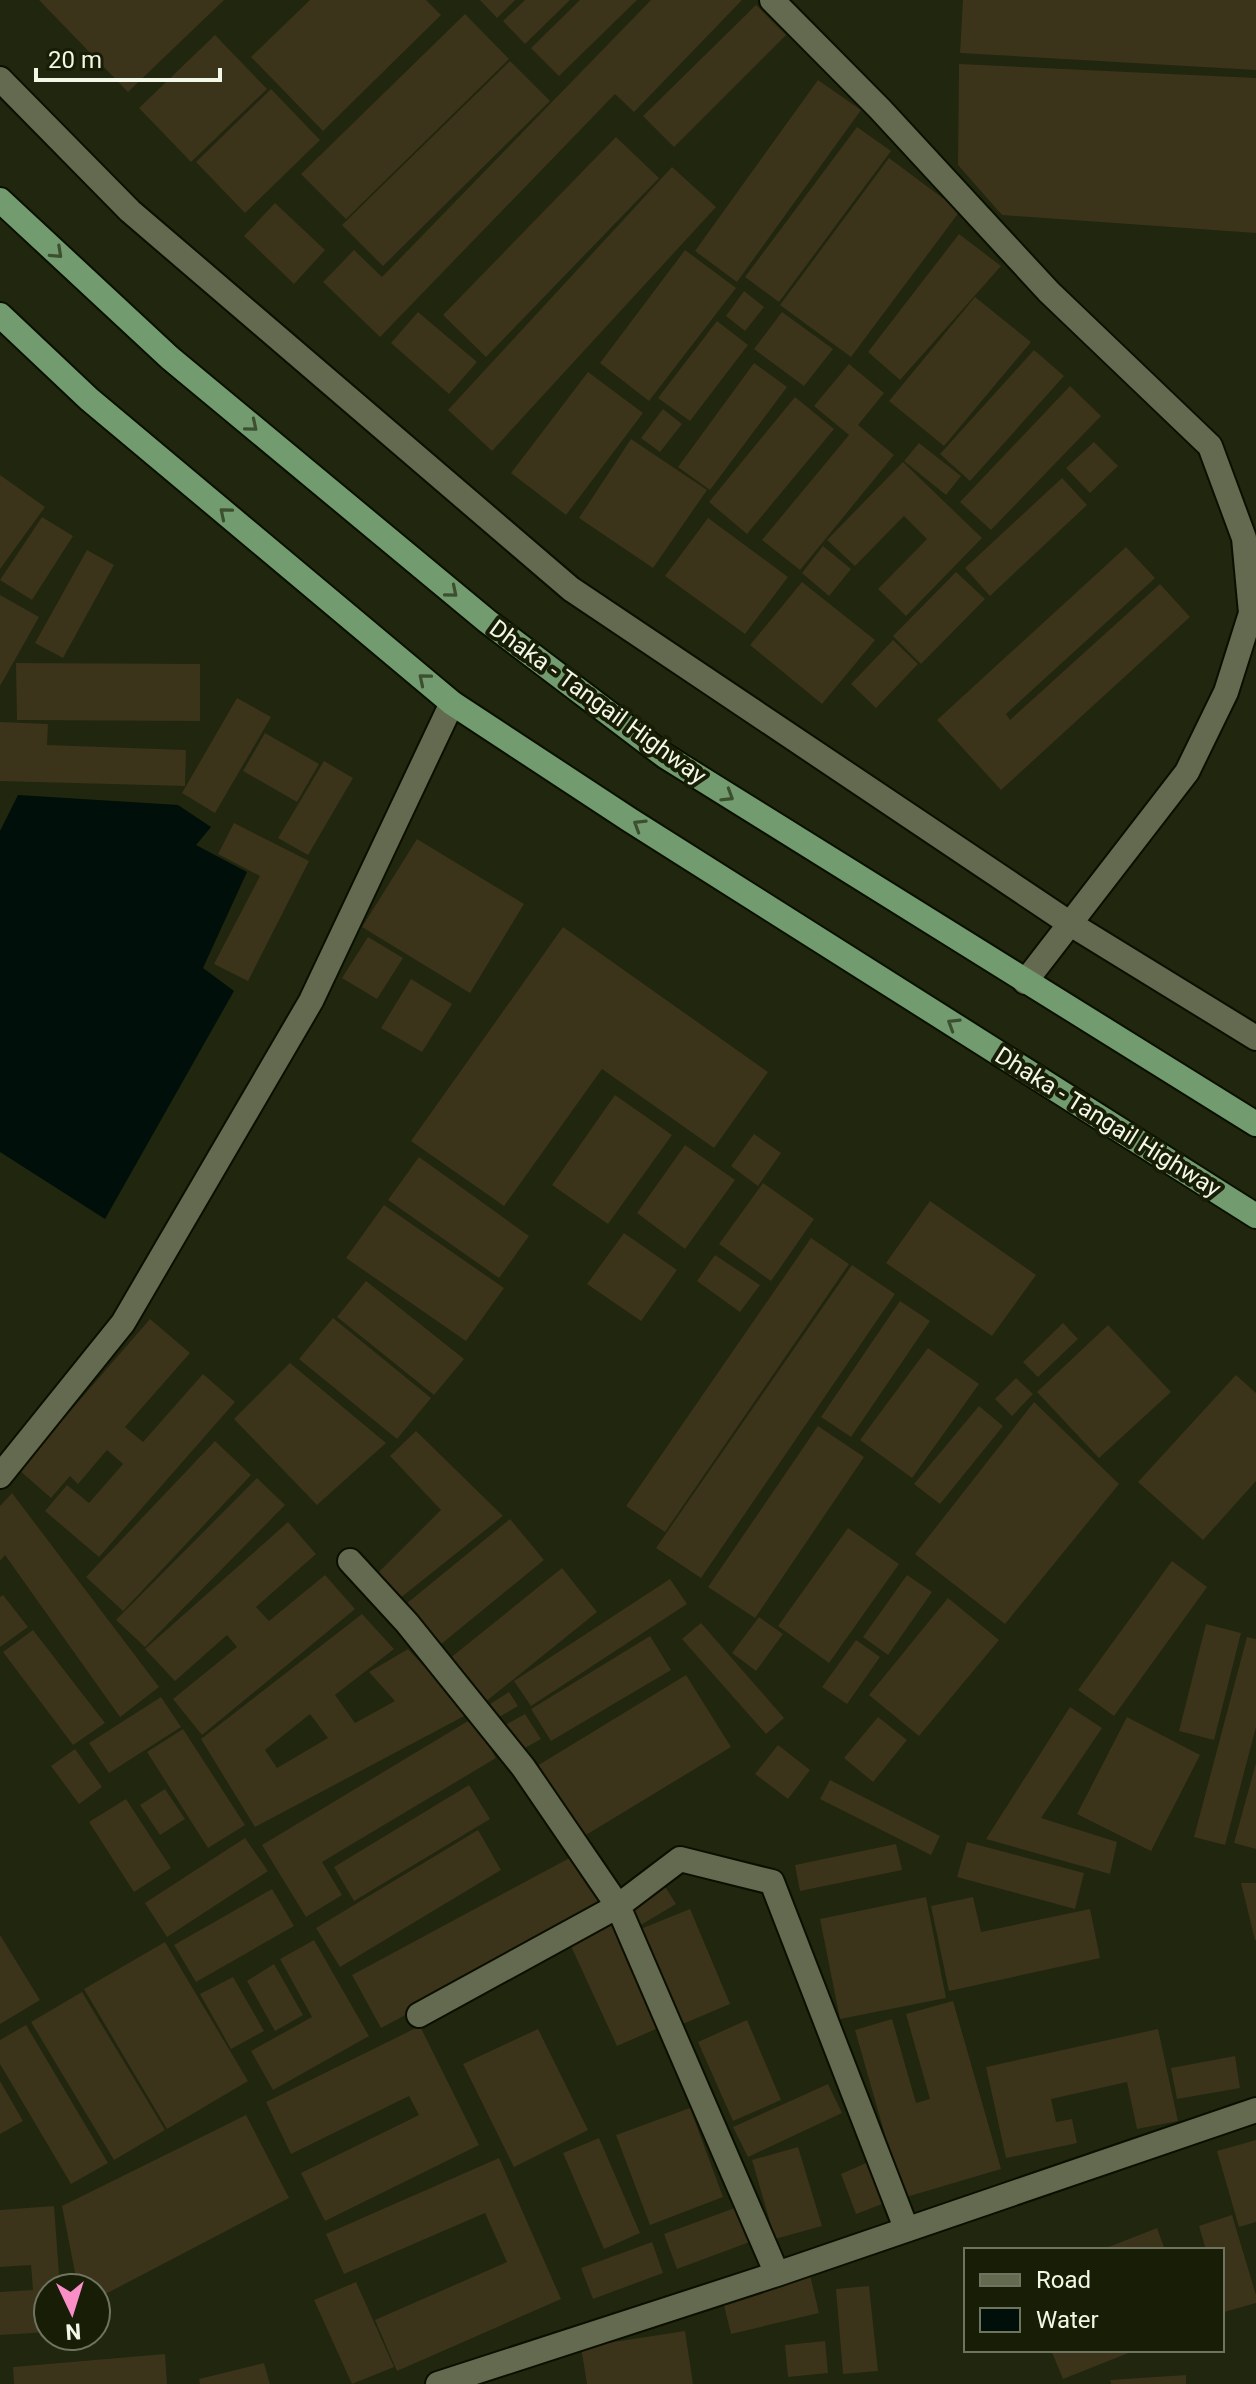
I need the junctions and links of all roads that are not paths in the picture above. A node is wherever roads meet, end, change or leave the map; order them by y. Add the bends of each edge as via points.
1 (772, 0) edge
2 (0, 79) edge
3 (0, 200) edge
4 (0, 315) edge
5 (452, 703) junction
6 (1069, 923) junction
7 (1025, 982) junction
8 (1256, 1038) edge
9 (1256, 1124) edge
10 (1256, 1216) edge
11 (0, 1476) edge
12 (350, 1561) dead end
13 (618, 1906) junction
14 (419, 2015) dead end
15 (1256, 2110) edge
16 (906, 2228) junction
17 (777, 2274) junction
18 (438, 2384) edge

1 - 6 street via 1049,292 1210,446 1244,538 1251,613 1226,692 1187,772
2 - 6 street via 130,211 571,589
3 -> 7 highway, Dhaka - Tangail Highway via 170,358 487,621 665,756
5 -> 4 highway, Dhaka - Tangail Highway via 89,399
10 -> 5 highway, Dhaka - Tangail Highway
5 - 11 street via 311,1001 123,1323
6 - 7 street
6 - 8 street
7 - 9 highway, Dhaka - Tangail Highway
12 - 13 street via 523,1767
13 - 14 street
13 - 16 street via 680,1859 772,1882
13 - 17 street
15 - 16 street
16 - 17 street
17 - 18 street

